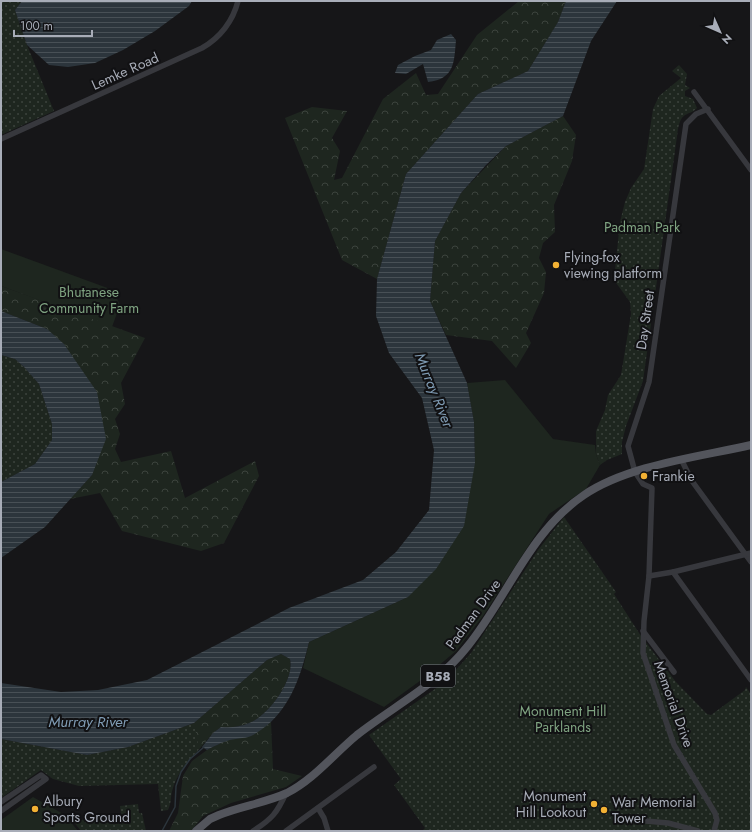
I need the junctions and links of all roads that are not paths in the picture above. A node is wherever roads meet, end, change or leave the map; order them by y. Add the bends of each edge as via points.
1 (238, 1) edge
2 (694, 92) dead end
3 (708, 110) junction
4 (1, 139) edge
5 (751, 170) edge
6 (751, 445) edge
7 (682, 460) junction
8 (635, 472) junction
9 (748, 553) edge
10 (751, 562) edge
11 (673, 572) junction
12 (649, 576) junction
13 (643, 631) junction
14 (674, 672) dead end
15 (751, 680) edge
16 (374, 767) dead end
17 (286, 793) junction
18 (1, 802) edge
19 (318, 808) junction
20 (1, 811) edge
21 (646, 822) dead end
22 (196, 831) edge
23 (253, 831) edge
24 (286, 831) edge
25 (328, 831) edge
26 (698, 831) edge
27 (714, 831) edge

1 - 4 street, Lemke Road via 225,29 208,45
2 - 3 street
3 - 5 street
3 - 8 street, Day Street via 696,114 686,124 648,382 628,446
6 - 7 main road, Padman Drive / B58
7 - 8 main road, Padman Drive / B58
7 - 9 street via 692,481
8 - 12 street, Memorial Drive via 643,484 652,488
8 - 17 main road, Padman Drive / B58 via 595,488 568,507 541,536 481,628 457,658 427,685 369,726 308,778
9 - 10 street
9 - 11 street
11 - 12 street
11 - 15 street
12 - 13 street, Memorial Drive
13 - 14 street
13 - 27 street, Memorial Drive via 643,653 670,736 713,806 717,820
16 - 19 street
17 - 22 main road, Padman Drive / B58 via 219,815
17 - 23 street via 271,820
18 - 20 street via 41,775 46,779
19 - 24 street
19 - 25 street
21 - 26 street via 668,823

